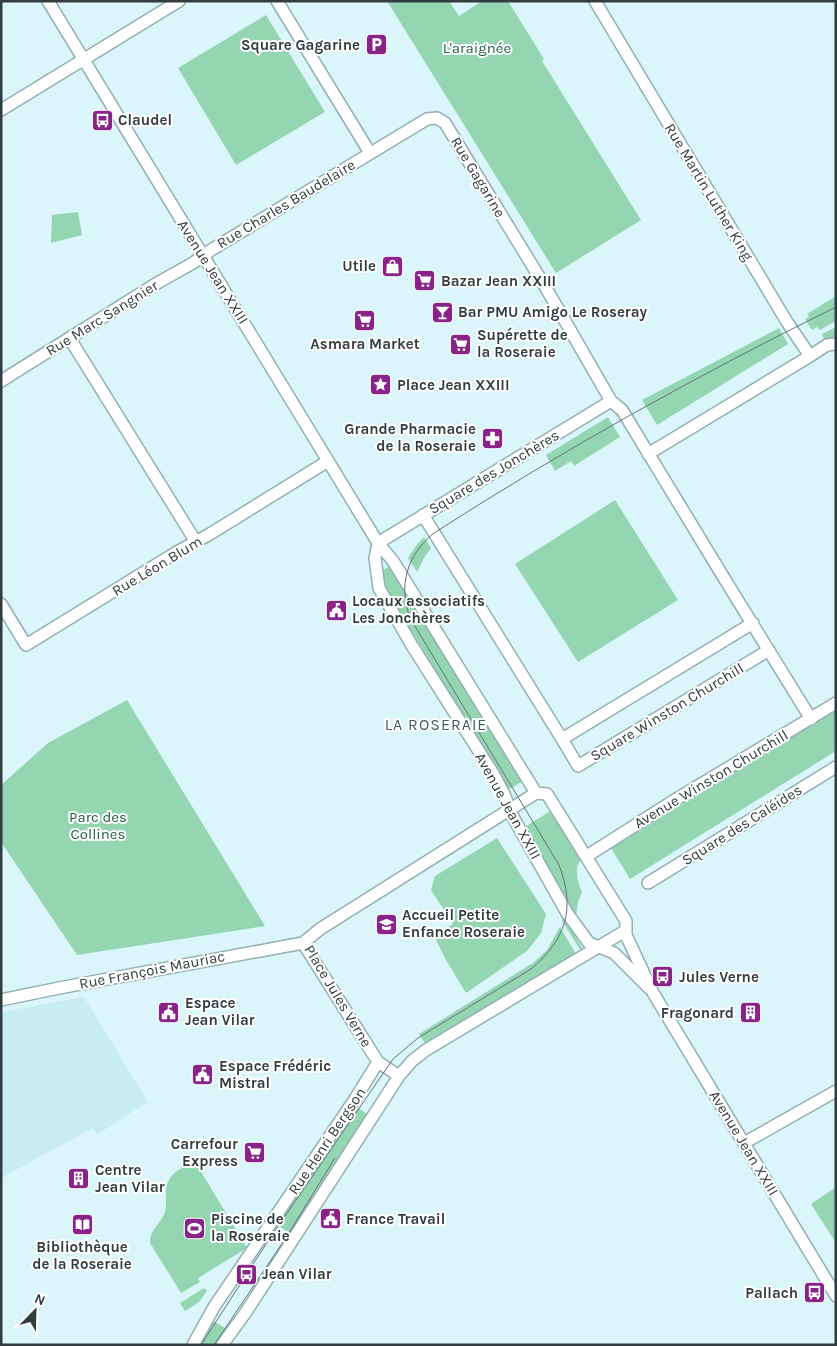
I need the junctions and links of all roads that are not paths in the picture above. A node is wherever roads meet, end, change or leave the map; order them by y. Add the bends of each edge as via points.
1 (48, 1) edge
2 (179, 1) edge
3 (277, 1) edge
4 (595, 1) edge
5 (84, 60) junction
6 (1, 110) edge
7 (370, 153) junction
8 (203, 256) junction
9 (70, 339) junction
10 (836, 344) edge
11 (810, 356) junction
12 (1, 381) edge
13 (611, 401) junction
14 (648, 454) junction
15 (328, 461) junction
16 (423, 515) junction
17 (196, 542) junction
18 (378, 543) junction
19 (1, 604) edge
20 (753, 623) junction
21 (769, 650) junction
22 (836, 703) edge
23 (811, 718) junction
24 (562, 739) junction
25 (836, 767) edge
26 (536, 793) junction
27 (509, 810) junction
28 (587, 856) junction
29 (648, 883) dead end
30 (625, 931) junction
31 (302, 943) junction
32 (597, 948) junction
33 (652, 990) junction
34 (1, 1000) edge
35 (378, 1062) junction
36 (399, 1076) junction
37 (836, 1091) edge
38 (744, 1143) junction
39 (836, 1296) edge
40 (193, 1345) edge
41 (222, 1345) edge

1 - 5 street, Avenue Jean XXIII
2 - 5 street
3 - 7 street
4 - 11 street, Rue Martin Luther King
5 - 6 street
5 - 8 street, Avenue Jean XXIII
7 - 8 street, Rue Charles Baudelaire
7 - 13 street, Rue Gagarine via 427,119 437,118 445,123
8 - 9 street, Rue Marc Sangnier
8 - 15 street, Avenue Jean XXIII
9 - 12 street, Rue Marc Sangnier
9 - 17 street
10 - 11 street via 827,345
11 - 14 street
13 - 14 street, Rue Gagarine via 622,410
13 - 16 street, Square des Jonchères
14 - 20 street
15 - 17 street, Rue Léon Blum
15 - 18 street, Avenue Jean XXIII
16 - 18 street, Square des Jonchères
16 - 24 street
17 - 19 street, Rue Léon Blum via 26,645
18 - 26 street, Avenue Jean XXIII via 393,561
18 - 27 street, Avenue Jean XXIII via 375,558 379,588 494,775 506,796
20 - 21 street
20 - 24 street, Square Winston Churchill
21 - 23 street
21 - 24 street, Square Winston Churchill via 578,766
22 - 23 street, Avenue Winston Churchill
23 - 28 street, Avenue Winston Churchill
25 - 29 street, Square des Caléides
26 - 27 street, Place Jules Verne
26 - 28 street, Avenue Jean XXIII via 547,794
27 - 31 street, Place Jules Verne
27 - 32 street, Avenue Jean XXIII via 567,913 589,943
28 - 30 street, Avenue Jean XXIII via 626,921
30 - 32 street
30 - 33 street, Avenue Jean XXIII
31 - 34 street, Rue François Mauriac
31 - 35 street, Place Jules Verne
32 - 33 street, Avenue Jean XXIII via 614,954
32 - 36 street via 419,1055
33 - 38 street, Avenue Jean XXIII
35 - 36 street, Place Jules Verne
35 - 40 street, Rue Henri Bergson via 214,1307
36 - 41 street, Rue Henri Bergson
37 - 38 street
38 - 39 street, Avenue Jean XXIII

